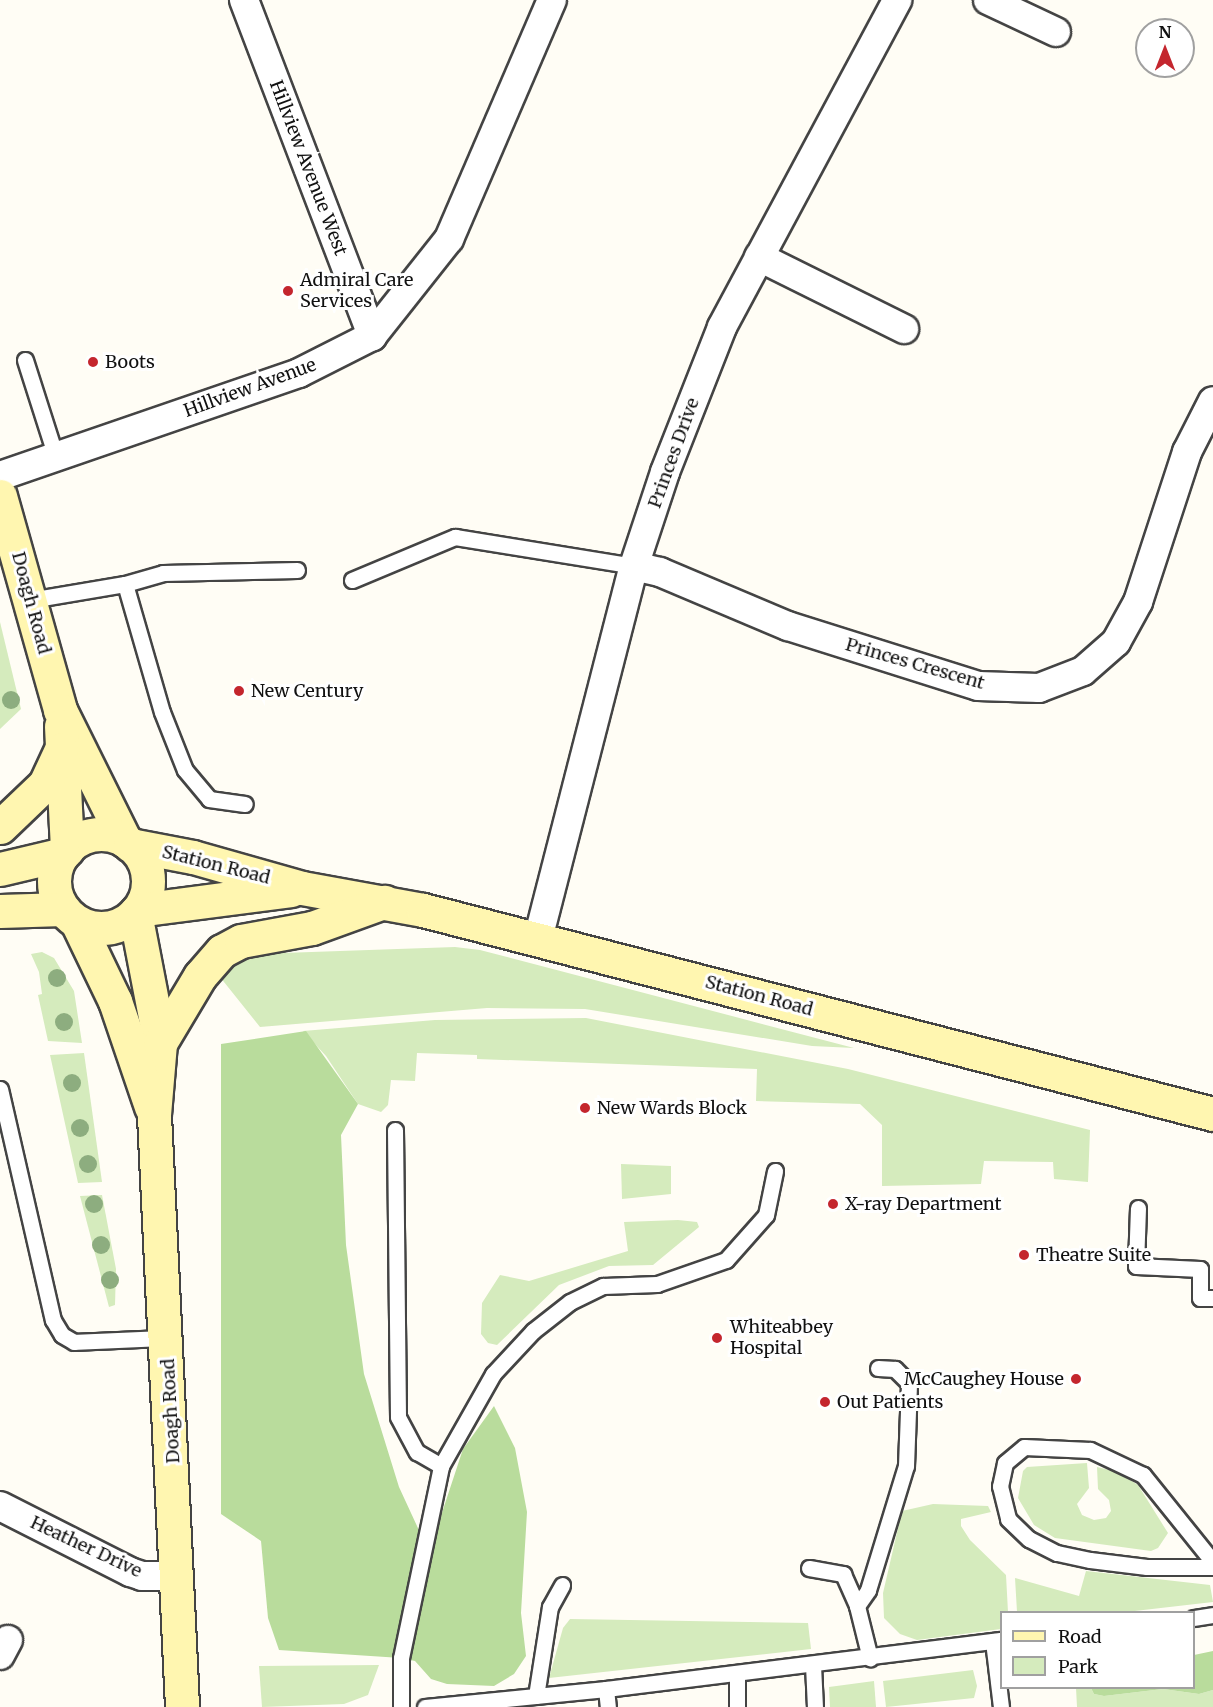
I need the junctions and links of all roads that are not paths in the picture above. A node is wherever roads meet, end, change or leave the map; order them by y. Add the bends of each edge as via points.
1 (244, 0) edge
2 (552, 0) edge
3 (897, 0) edge
4 (988, 0) edge
5 (1056, 32) dead end
6 (759, 257) junction
7 (904, 329) dead end
8 (372, 336) junction
9 (25, 360) dead end
10 (1213, 401) edge
11 (56, 457) junction
12 (0, 476) edge
13 (0, 496) edge
14 (634, 566) junction
15 (297, 570) dead end
16 (352, 580) dead end
17 (125, 584) junction
18 (30, 600) junction
19 (60, 710) junction
20 (61, 749) junction
21 (245, 804) dead end
22 (0, 826) edge
23 (128, 843) junction
24 (65, 852) junction
25 (0, 869) edge
26 (302, 888) junction
27 (386, 902) junction
28 (0, 911) edge
29 (136, 912) junction
30 (70, 915) junction
31 (537, 939) junction
32 (160, 1043) junction
33 (0, 1089) edge
34 (1213, 1114) edge
35 (154, 1115) junction
36 (395, 1130) dead end
37 (775, 1171) dead end
38 (1138, 1208) dead end
39 (1213, 1298) edge
40 (167, 1338) junction
41 (878, 1368) dead end
42 (441, 1466) junction
43 (0, 1506) edge
44 (1213, 1562) edge
45 (1213, 1567) edge
46 (809, 1568) dead end
47 (174, 1576) junction
48 (562, 1586) dead end
49 (857, 1606) junction
50 (1213, 1615) edge
51 (1195, 1618) edge
52 (997, 1641) edge
53 (870, 1658) junction
54 (813, 1665) junction
55 (737, 1674) junction
56 (606, 1689) junction
57 (536, 1696) junction
58 (182, 1707) edge
59 (401, 1707) edge
60 (425, 1707) edge
61 (608, 1707) edge
62 (737, 1707) edge
63 (815, 1707) edge
64 (1001, 1707) edge

1 - 8 street, Hillview Avenue West
2 - 8 street, Hillview Avenue via 449,239
3 - 6 street, Princes Drive
4 - 5 street
6 - 7 street
6 - 14 street, Princes Drive via 722,327
8 - 11 street, Hillview Avenue via 299,374
9 - 11 lane
10 - 14 street, Princes Crescent via 1187,452 1138,602 1116,642 1083,671 1039,688 978,686 788,626 660,572
11 - 12 street, Hillview Avenue
13 - 18 main road, Doagh Road
14 - 16 lane via 455,537
14 - 31 street, Princes Drive
15 - 17 lane via 163,573
17 - 18 lane
17 - 21 lane via 162,712 185,770 209,799
18 - 19 main road, Doagh Road
19 - 20 main road, Doagh Road
19 - 23 main road, Doagh Road
20 - 22 main road via 45,784
20 - 24 main road, Doagh Road
23 - 24 main road via 101,834 76,842
23 - 26 main road, Station Road
23 - 29 main road via 146,868 145,897
24 - 25 main road
24 - 30 main road via 54,881
26 - 27 main road, Station Road
26 - 29 main road, Station Road
27 - 31 main road, Station Road
27 - 32 main road via 312,928 241,941 222,951 200,976
28 - 30 main road
29 - 30 main road via 107,928 91,928
29 - 32 main road, Doagh Road
30 - 35 main road, Doagh Road via 115,1001
31 - 34 main road, Station Road
32 - 35 main road, Doagh Road
33 - 40 lane via 53,1320 62,1335 74,1342
35 - 40 main road, Doagh Road
36 - 42 lane via 398,1417 417,1452
37 - 42 lane via 765,1215 726,1260 657,1284 603,1286 570,1302 533,1331 493,1374
38 - 39 lane via 1136,1266 1200,1269 1200,1298
40 - 47 main road, Doagh Road
41 - 49 lane via 895,1369 909,1383 907,1455 890,1527 868,1590
42 - 59 lane via 401,1658
43 - 47 street, Heather Drive via 130,1572
44 - 45 lane via 1143,1475 1089,1450 1024,1447 1005,1462 1000,1486 1008,1519 1029,1539 1057,1553 1090,1560 1147,1567
46 - 49 lane via 843,1574
47 - 58 main road, Doagh Road
48 - 57 lane via 550,1607
49 - 53 lane
50 - 51 lane
52 - 53 lane
52 - 64 lane
53 - 54 lane
54 - 55 lane
54 - 63 lane
55 - 56 lane
55 - 62 lane
56 - 57 lane
56 - 61 lane
57 - 60 lane

